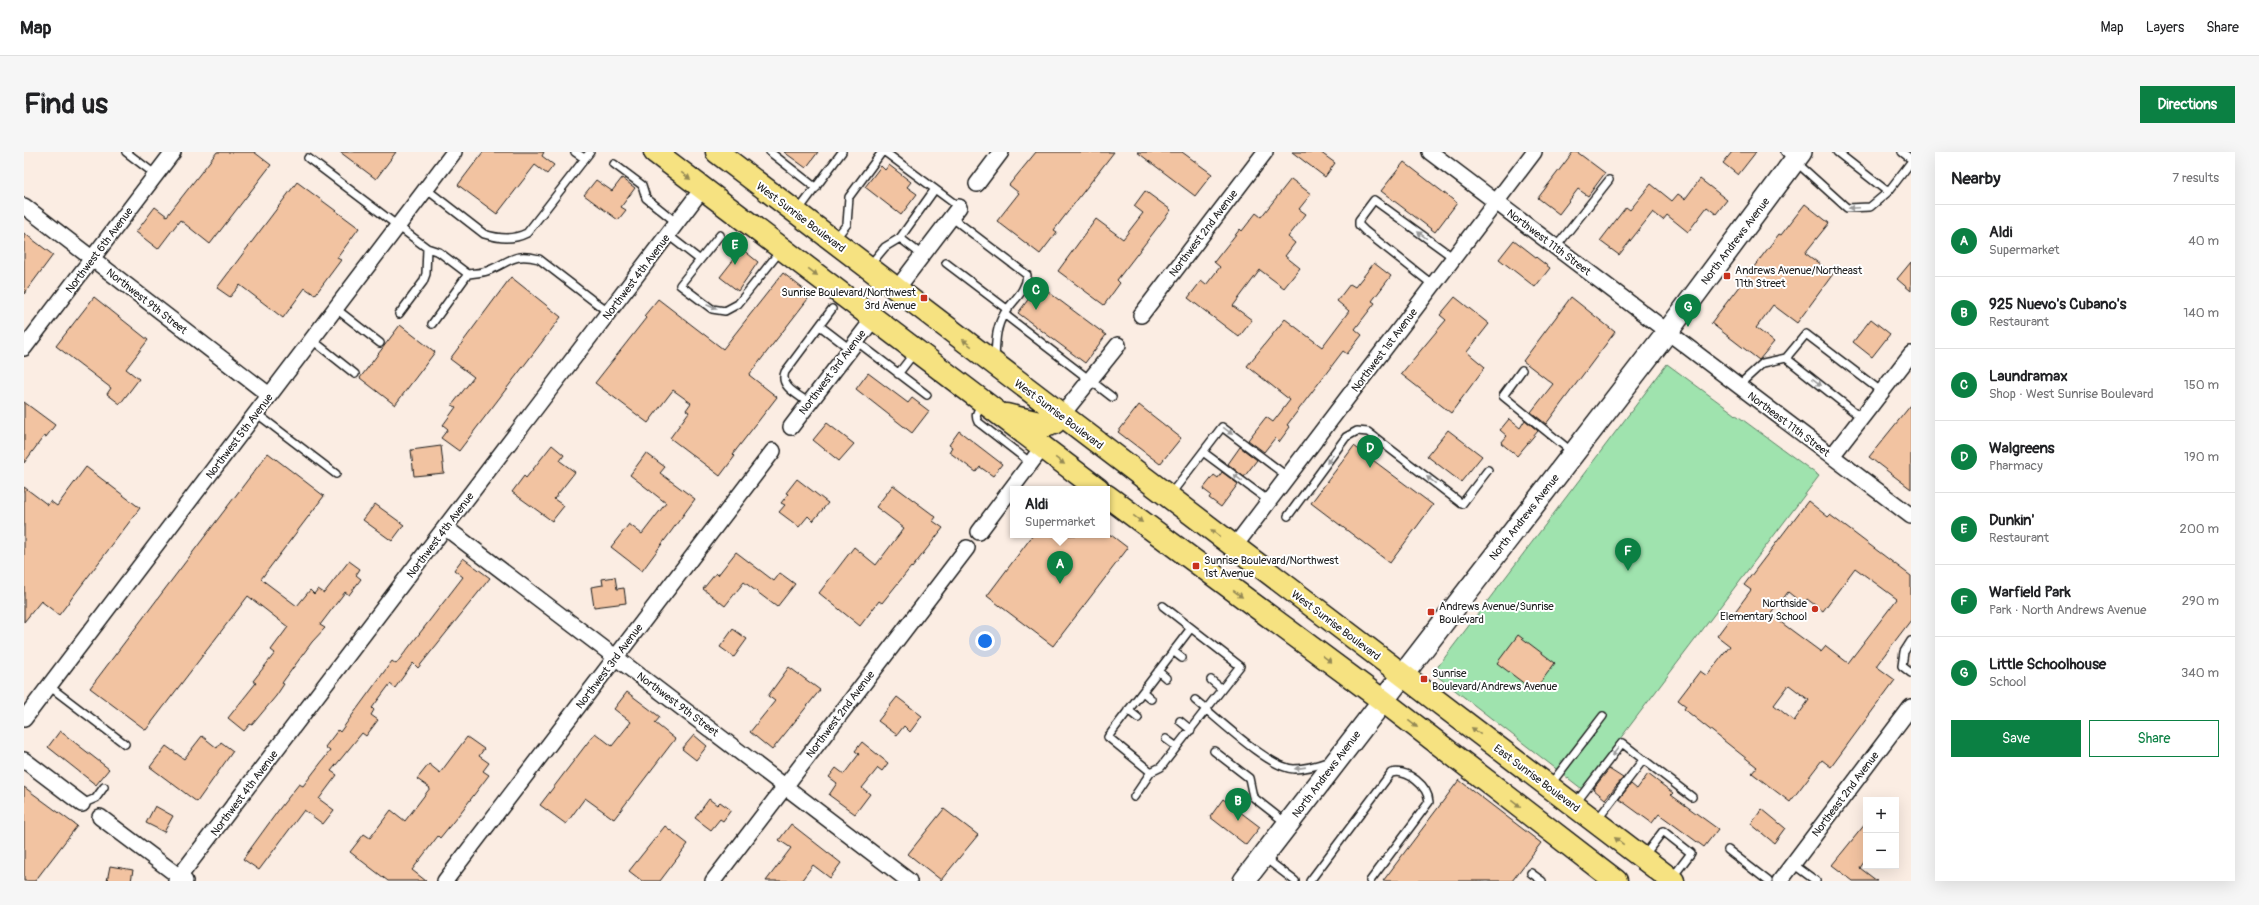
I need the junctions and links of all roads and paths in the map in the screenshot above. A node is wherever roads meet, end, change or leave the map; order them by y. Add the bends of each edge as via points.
1 (126, 152) edge
2 (173, 152) edge
3 (454, 152) edge
4 (575, 152) edge
5 (590, 152) edge
6 (655, 152) edge
7 (770, 152) edge
8 (842, 152) edge
9 (882, 152) edge
10 (885, 152) edge
11 (1001, 152) edge
12 (1265, 152) edge
13 (1430, 152) edge
14 (1534, 152) edge
15 (1837, 152) edge
16 (1902, 152) edge
17 (724, 154) edge
18 (1793, 155) edge
19 (308, 158) dead end
20 (584, 158) junction
21 (1911, 160) edge
22 (614, 164) dead end
23 (156, 175) junction
24 (1609, 180) dead end
25 (977, 184) dead end
26 (703, 188) junction
27 (816, 188) junction
28 (426, 189) junction
29 (936, 189) junction
30 (1888, 192) junction
31 (1496, 202) junction
32 (24, 206) edge
33 (955, 212) junction
34 (796, 213) junction
35 (677, 223) junction
36 (398, 226) junction
37 (668, 235) junction
38 (720, 235) dead end
39 (900, 238) junction
40 (833, 242) junction
41 (1556, 247) junction
42 (427, 248) junction
43 (782, 248) junction
44 (922, 255) junction
45 (1454, 258) junction
46 (92, 259) junction
47 (700, 260) junction
48 (946, 263) dead end
49 (868, 268) junction
50 (468, 274) junction
51 (1434, 285) junction
52 (896, 290) junction
53 (335, 308) junction
54 (832, 309) dead end
55 (1006, 312) junction
56 (609, 313) junction
57 (399, 314) dead end
58 (1141, 315) dead end
59 (874, 318) junction
60 (432, 324) dead end
61 (820, 326) junction
62 (1668, 331) junction
63 (311, 339) junction
64 (380, 343) dead end
65 (853, 345) junction
66 (1118, 345) dead end
67 (24, 348) edge
68 (916, 350) junction
69 (1911, 354) edge
70 (1786, 358) junction
71 (995, 365) junction
72 (1522, 370) dead end
73 (355, 374) dead end
74 (898, 374) junction
75 (1089, 380) junction
76 (1739, 385) junction
77 (1882, 392) junction
78 (269, 395) junction
79 (927, 395) dead end
80 (1112, 397) dead end
81 (809, 403) junction
82 (990, 407) junction
83 (256, 413) junction
84 (1061, 416) junction
85 (1862, 418) junction
86 (791, 427) dead end
87 (773, 451) dead end
88 (1203, 452) junction
89 (1574, 453) junction
90 (1037, 456) junction
91 (1832, 456) junction
92 (1488, 470) dead end
93 (336, 474) dead end
94 (1288, 476) junction
95 (1014, 486) edge
96 (1092, 486) edge
97 (1010, 491) edge
98 (1169, 497) junction
99 (1110, 498) edge
100 (1269, 501) junction
101 (1288, 516) dead end
102 (1911, 516) edge
103 (446, 528) junction
104 (979, 532) dead end
105 (1234, 547) junction
106 (967, 548) dead end
107 (1163, 606) dead end
108 (1191, 628) junction
109 (1911, 641) edge
110 (1174, 651) junction
111 (616, 657) junction
112 (1182, 658) dead end
113 (1158, 671) junction
114 (1911, 674) edge
115 (1402, 675) junction
116 (1166, 678) dead end
117 (1211, 680) dead end
118 (49, 686) junction
119 (1222, 689) junction
120 (1143, 692) junction
121 (1151, 698) dead end
122 (1195, 700) dead end
123 (1382, 700) junction
124 (1911, 707) edge
125 (1206, 709) junction
126 (1128, 710) junction
127 (1603, 716) dead end
128 (1138, 718) dead end
129 (24, 719) edge
130 (1180, 721) dead end
131 (1190, 730) junction
132 (1166, 739) dead end
133 (125, 744) dead end
134 (1177, 747) junction
135 (1214, 751) dead end
136 (1338, 758) junction
137 (24, 760) edge
138 (1643, 760) junction
139 (1151, 772) junction
140 (786, 786) junction
141 (104, 787) dead end
142 (1549, 787) junction
143 (1134, 797) dead end
144 (1692, 797) dead end
145 (82, 804) joint
146 (1574, 806) junction
147 (100, 817) dead end
148 (1596, 822) junction
149 (1288, 824) junction
150 (1728, 850) dead end
151 (1263, 856) junction
152 (1642, 858) junction
153 (1793, 864) junction
154 (1531, 873) dead end
155 (180, 880) edge
156 (1672, 880) edge
157 (444, 881) edge
158 (713, 881) edge
159 (909, 881) edge
160 (1244, 881) edge
161 (1295, 881) edge
162 (1310, 881) edge
163 (1370, 881) edge
164 (1542, 881) edge
165 (1616, 881) edge
166 (1768, 881) edge
167 (1780, 881) edge
168 (1816, 881) edge

1 - 23 lane
2 - 23 street, Northwest 6th Avenue
3 - 28 street, Northwest 5th Avenue
4 - 20 lane
5 - 20 lane
6 -> 26 main road
7 - 27 lane
8 - 27 lane
9 - 40 lane via 849,197 847,224
10 - 29 lane
11 - 25 street
12 - 58 street, Northwest 2nd Avenue
13 - 31 street, Northwest 11th Street
14 - 31 street, Northwest 1st Avenue
15 - 30 lane
16 - 21 lane
17 - 34 main road, West Sunrise Boulevard
30 -> 18 lane via 1870,207 1847,208
18 - 62 main road, North Andrews Avenue
19 - 36 lane
20 - 28 lane via 527,233 518,238 484,234
21 - 30 lane
22 - 35 lane via 642,184 646,198
23 - 46 street, Northwest 6th Avenue
24 - 41 lane
26 - 35 street, Northwest 4th Avenue
26 - 43 main road
27 - 34 lane
28 - 36 street, Northwest 5th Avenue
29 - 33 lane
29 - 39 lane
31 - 41 street, Northwest 11th Street
31 - 45 street, Northwest 1st Avenue
32 - 46 street, Northwest 9th Street
33 - 44 street
33 - 55 lane via 1027,275 1027,286
34 - 40 main road, West Sunrise Boulevard
35 - 37 street, Northwest 4th Avenue
36 - 42 lane
36 - 53 street, Northwest 5th Avenue
37 - 47 lane
37 - 56 street, Northwest 4th Avenue
38 - 47 lane
39 - 44 lane
39 - 49 lane via 885,246
40 - 49 main road, West Sunrise Boulevard
41 - 62 street, Northwest 11th Street
42 - 50 lane via 439,252
42 - 57 lane via 426,274 423,282
47 -> 43 lane via 680,285 712,309 725,311 738,304
43 -> 59 main road
44 - 52 street
45 - 51 street, Northwest 1st Avenue
45 -> 51 lane via 1374,200 1359,220 1359,225 1364,231
46 - 67 street, Northwest 6th Avenue
46 - 78 street, Northwest 9th Street
48 - 55 lane
49 - 52 main road, West Sunrise Boulevard
50 - 56 lane via 489,270 510,258 539,259
50 - 60 lane
51 - 94 street, Northwest 1st Avenue
71 -> 52 main road, West Sunrise Boulevard
53 - 63 street, Northwest 5th Avenue
53 - 64 lane
54 - 61 lane
55 - 71 lane via 995,336
55 - 75 lane
56 - 103 street, Northwest 4th Avenue
59 - 65 street, Northwest 3rd Avenue
59 - 68 main road
61 - 65 lane
61 - 81 lane via 783,378 784,384
62 - 76 street, Northeast 11th Street
62 - 89 main road, North Andrews Avenue
63 - 73 lane
63 - 78 street, Northwest 5th Avenue
65 - 74 lane
65 - 81 street, Northwest 3rd Avenue
66 - 75 street
68 - 74 lane
68 - 82 main road
69 - 77 street
70 - 76 lane via 1763,363
70 - 77 lane via 1806,334
70 -> 85 lane
71 - 84 main road, West Sunrise Boulevard
72 - 89 lane via 1503,396
74 - 79 lane
75 - 80 lane
75 - 84 street
76 - 91 street, Northeast 11th Street
77 - 85 street
78 - 83 street, Northwest 5th Avenue
81 - 86 street, Northwest 3rd Avenue
82 - 84 main road via 1048,425
82 - 90 main road
83 - 93 lane
83 - 118 street, Northwest 5th Avenue
84 - 98 main road, West Sunrise Boulevard
85 - 91 street
87 - 111 street, Northwest 3rd Avenue
88 -> 94 lane via 1222,427
88 - 98 lane
100 -> 88 lane
89 - 115 main road, North Andrews Avenue
90 - 95 street
90 -> 96 main road
91 - 102 street, Northeast 11th Street
92 -> 101 lane via 1462,504 1368,432 1357,431 1346,437
94 - 100 street, Northwest 1st Avenue
97 - 104 street
105 -> 98 main road, West Sunrise Boulevard
99 -> 123 main road
100 - 105 street, Northwest 1st Avenue
103 - 111 street, Northwest 9th Street
103 - 155 street, Northwest 4th Avenue
105 - 115 main road, West Sunrise Boulevard
106 - 140 street, Northwest 2nd Avenue
107 - 108 lane
108 - 110 lane
108 - 119 lane via 1240,666
109 - 114 lane via 1904,652 1902,666
110 - 112 lane
110 - 113 lane
111 - 140 street, Northwest 9th Street
111 - 157 street, Northwest 3rd Avenue
113 - 116 lane
113 - 120 lane
115 - 123 main road, North Andrews Avenue
142 -> 115 main road, East Sunrise Boulevard
117 - 119 lane
118 - 129 street, Northwest 5th Avenue
118 - 133 lane
119 - 125 lane
120 - 121 lane
120 - 126 lane
122 - 125 lane
123 - 136 main road, North Andrews Avenue
123 -> 165 main road
124 - 153 street, Northeast 2nd Avenue
125 - 131 lane
136 -> 125 lane via 1293,770 1271,762
126 - 128 lane
126 - 139 lane via 1108,737
127 - 142 lane
130 - 131 lane
131 - 134 lane
132 - 134 lane
134 - 139 lane via 1161,767
135 - 149 lane via 1249,778 1253,797
136 - 149 main road, North Andrews Avenue
137 - 145 street
138 - 144 lane
138 -> 146 lane via 1622,743
138 - 148 lane
139 - 143 lane
140 - 158 street, Northwest 2nd Avenue
140 - 159 street, Northwest 9th Street
141 - 145 lane via 96,798
142 - 146 main road, East Sunrise Boulevard
146 - 148 main road, East Sunrise Boulevard
147 - 155 street
152 -> 148 main road, East Sunrise Boulevard
149 - 151 main road, North Andrews Avenue
150 - 166 lane
151 - 160 main road, North Andrews Avenue
151 - 161 lane
152 - 156 main road, East Sunrise Boulevard
152 - 156 lane via 1663,831 1691,852
153 - 167 street, Northeast 2nd Avenue
153 - 168 lane
154 - 164 lane
162 - 163 lane via 1391,773 1405,773 1425,788 1429,802

